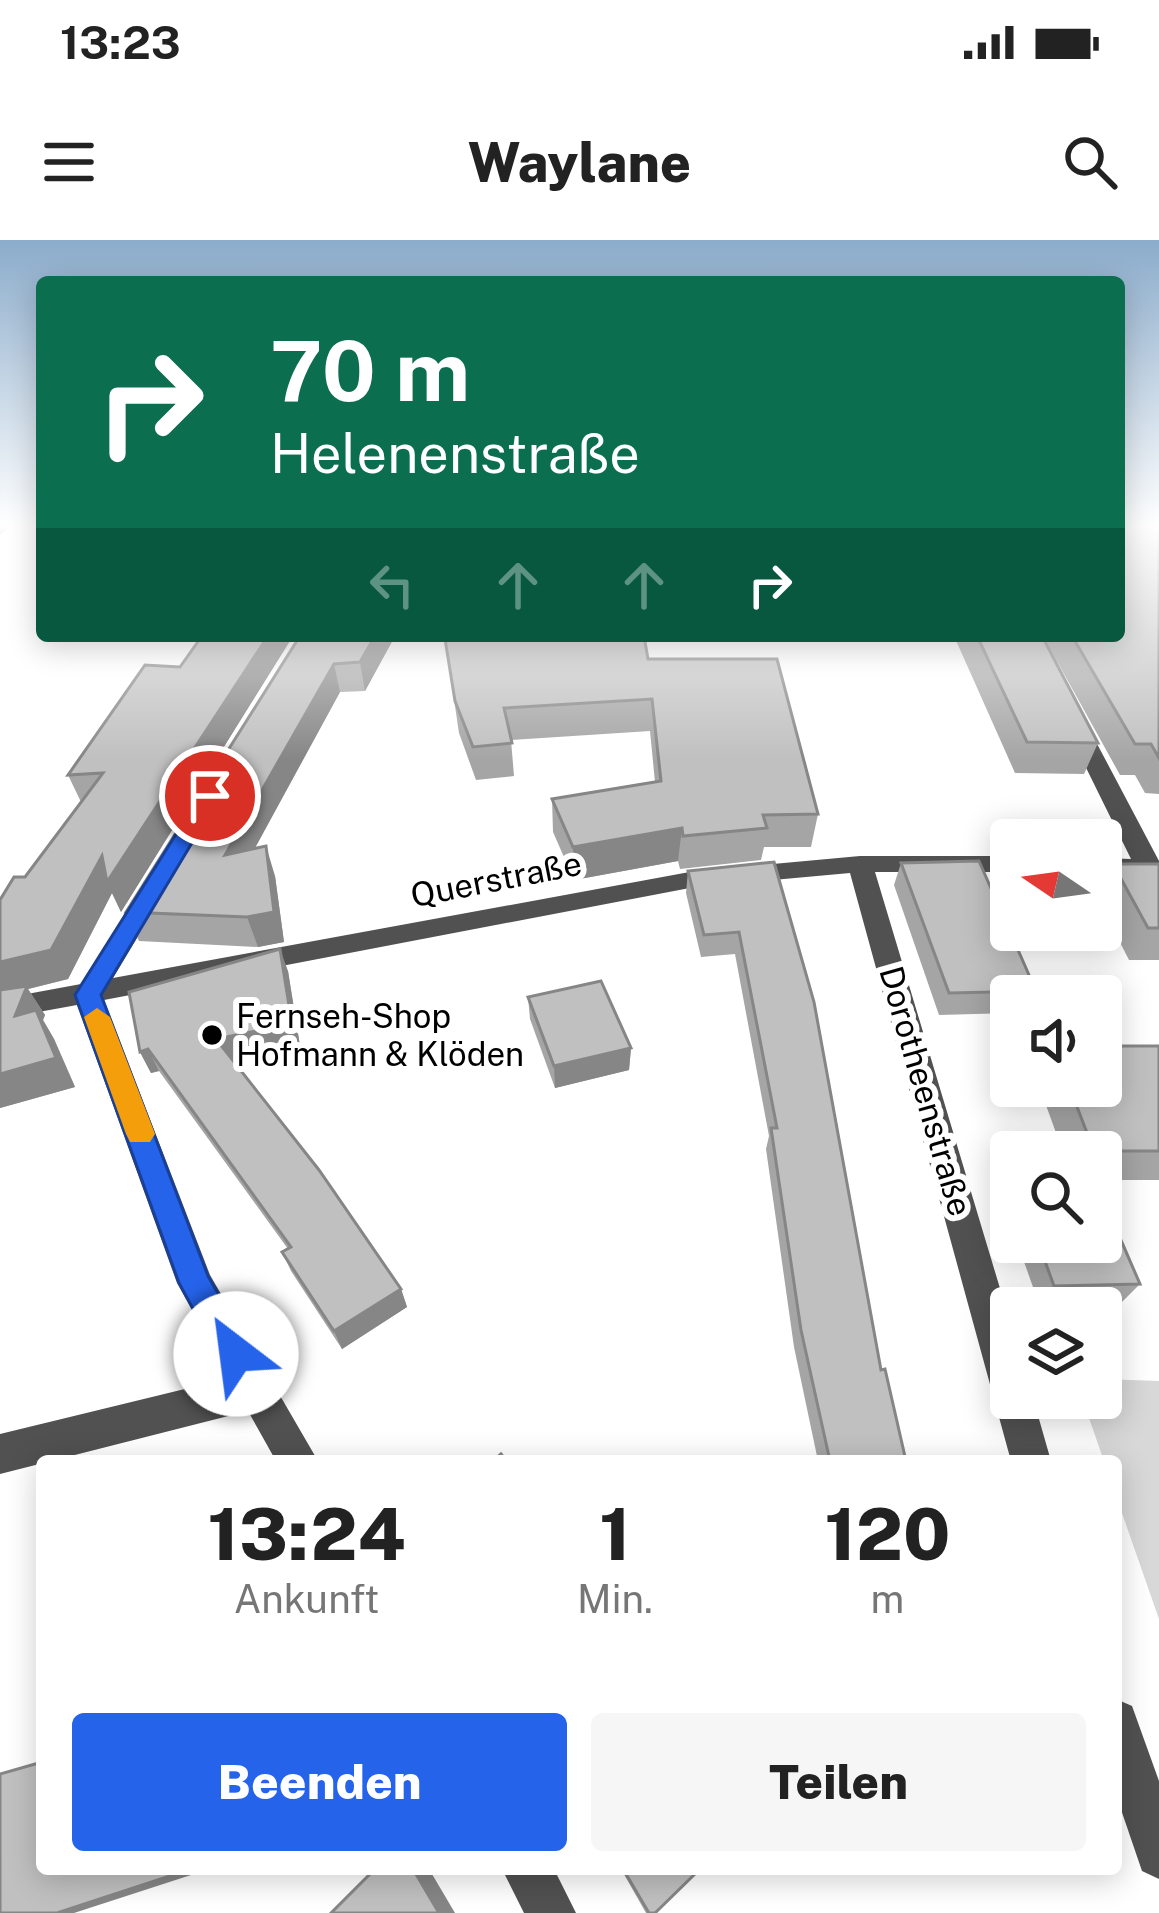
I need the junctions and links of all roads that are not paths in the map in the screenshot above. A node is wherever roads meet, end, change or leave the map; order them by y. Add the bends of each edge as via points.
1 (1064, 701) edge
2 (860, 864) junction
3 (990, 864) edge
4 (1122, 866) edge
5 (1153, 867) edge
6 (161, 875) edge
7 (88, 995) junction
8 (0, 1009) edge
9 (990, 1315) edge
10 (257, 1390) junction
11 (1020, 1419) edge
12 (0, 1454) edge
13 (295, 1455) edge
14 (1029, 1455) edge
15 (1122, 1740) edge
16 (1159, 1853) edge
17 (530, 1875) edge
18 (551, 1913) edge

1 - 5 street
2 - 3 street, Querstraße
2 - 7 street, Querstraße via 695,879
2 - 9 street, Dorotheenstraße
4 - 5 street
6 - 7 street
7 - 8 street, Querstraße
7 - 10 street via 195,1283
10 - 12 street
10 - 13 street
11 - 14 street
15 - 16 street
17 - 18 street

